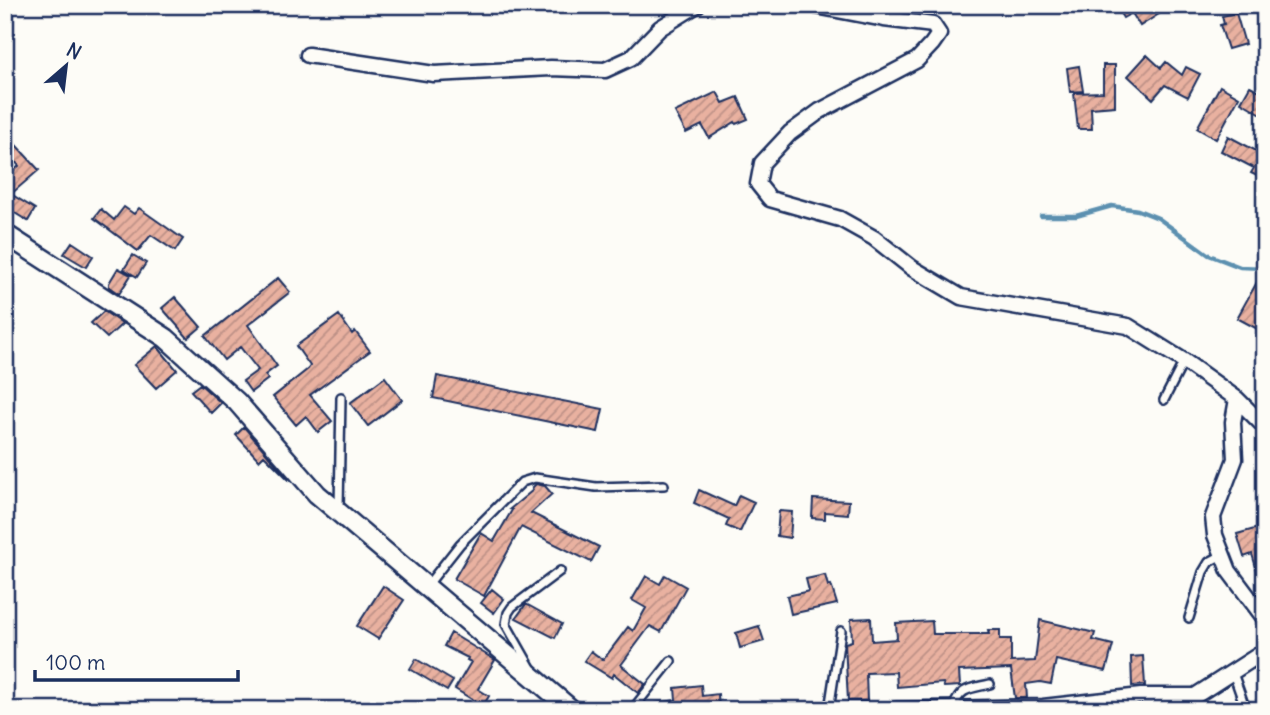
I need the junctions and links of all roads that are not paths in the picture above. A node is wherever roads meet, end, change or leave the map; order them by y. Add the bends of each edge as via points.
1 (697, 5) edge
2 (811, 5) edge
3 (308, 55) dead end
4 (5, 234) edge
5 (1184, 361) junction
6 (341, 397) dead end
7 (1237, 399) junction
8 (1164, 400) dead end
9 (1265, 427) edge
10 (664, 485) dead end
11 (339, 513) junction
12 (1223, 555) junction
13 (559, 571) dead end
14 (426, 587) junction
15 (1189, 618) dead end
16 (1265, 619) edge
17 (841, 631) dead end
18 (1265, 651) edge
19 (671, 661) dead end
20 (1233, 673) junction
21 (537, 680) junction
22 (990, 684) dead end
23 (567, 708) edge
24 (953, 708) edge
25 (632, 710) edge
26 (829, 710) edge
27 (896, 710) edge
28 (1246, 710) edge

1 - 3 street via 660,28 631,58 606,70 434,74
2 - 5 street via 933,25 939,34 917,60 820,111 774,149 762,163 758,184 771,199 839,219 961,297 1128,327
4 - 11 street via 166,338 237,402
5 - 7 street
5 - 8 lane
6 - 11 lane
7 - 9 street
7 - 12 street via 1235,459 1213,517
10 - 14 lane via 596,487 535,478 522,481 460,544
11 - 14 street
12 - 15 lane via 1209,562 1203,572
12 - 16 street via 1229,571
13 - 21 lane via 508,614 506,624
14 - 21 street
17 - 26 lane
18 - 20 street
19 - 25 lane
20 - 24 street via 1195,696
20 - 28 lane
21 - 23 street
22 - 24 lane via 959,694
24 - 27 street

